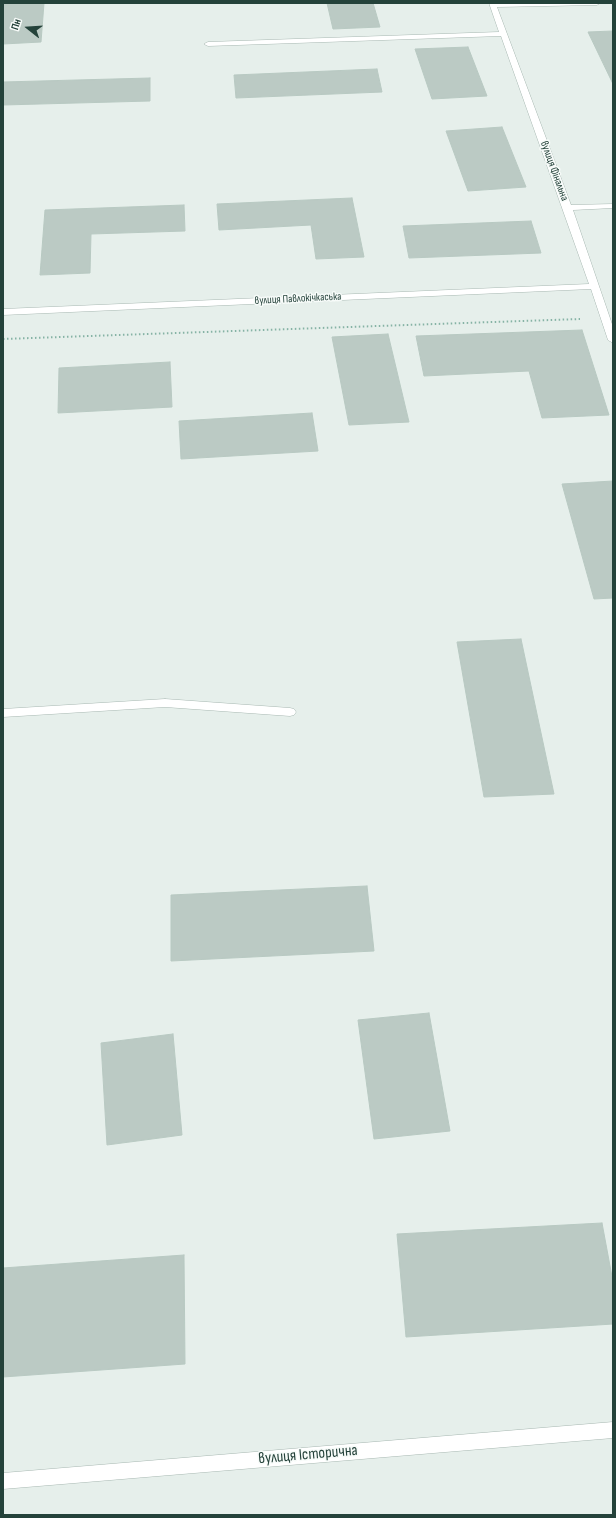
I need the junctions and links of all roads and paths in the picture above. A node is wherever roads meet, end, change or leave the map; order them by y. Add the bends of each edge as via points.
1 (597, 3) edge
2 (492, 4) edge
3 (504, 34) junction
4 (208, 44) dead end
5 (613, 206) edge
6 (568, 208) junction
7 (594, 286) junction
8 (3, 312) edge
9 (605, 318) junction
10 (3, 339) edge
11 (613, 340) edge
12 (3, 712) edge
13 (290, 712) dead end
14 (613, 1430) edge
15 (3, 1481) edge

1 - 2 street
2 - 3 street, вулиця Фінальна
3 - 4 street
3 - 6 street, вулиця Фінальна
5 - 6 street
6 - 7 street, вулиця Фінальна
7 - 8 street, вулиця Павлокічкаська
7 - 9 street, вулиця Фінальна
9 - 10 path
9 - 11 street, вулиця Фінальна
12 - 13 street via 165,703
14 - 15 street, вулиця Історична

